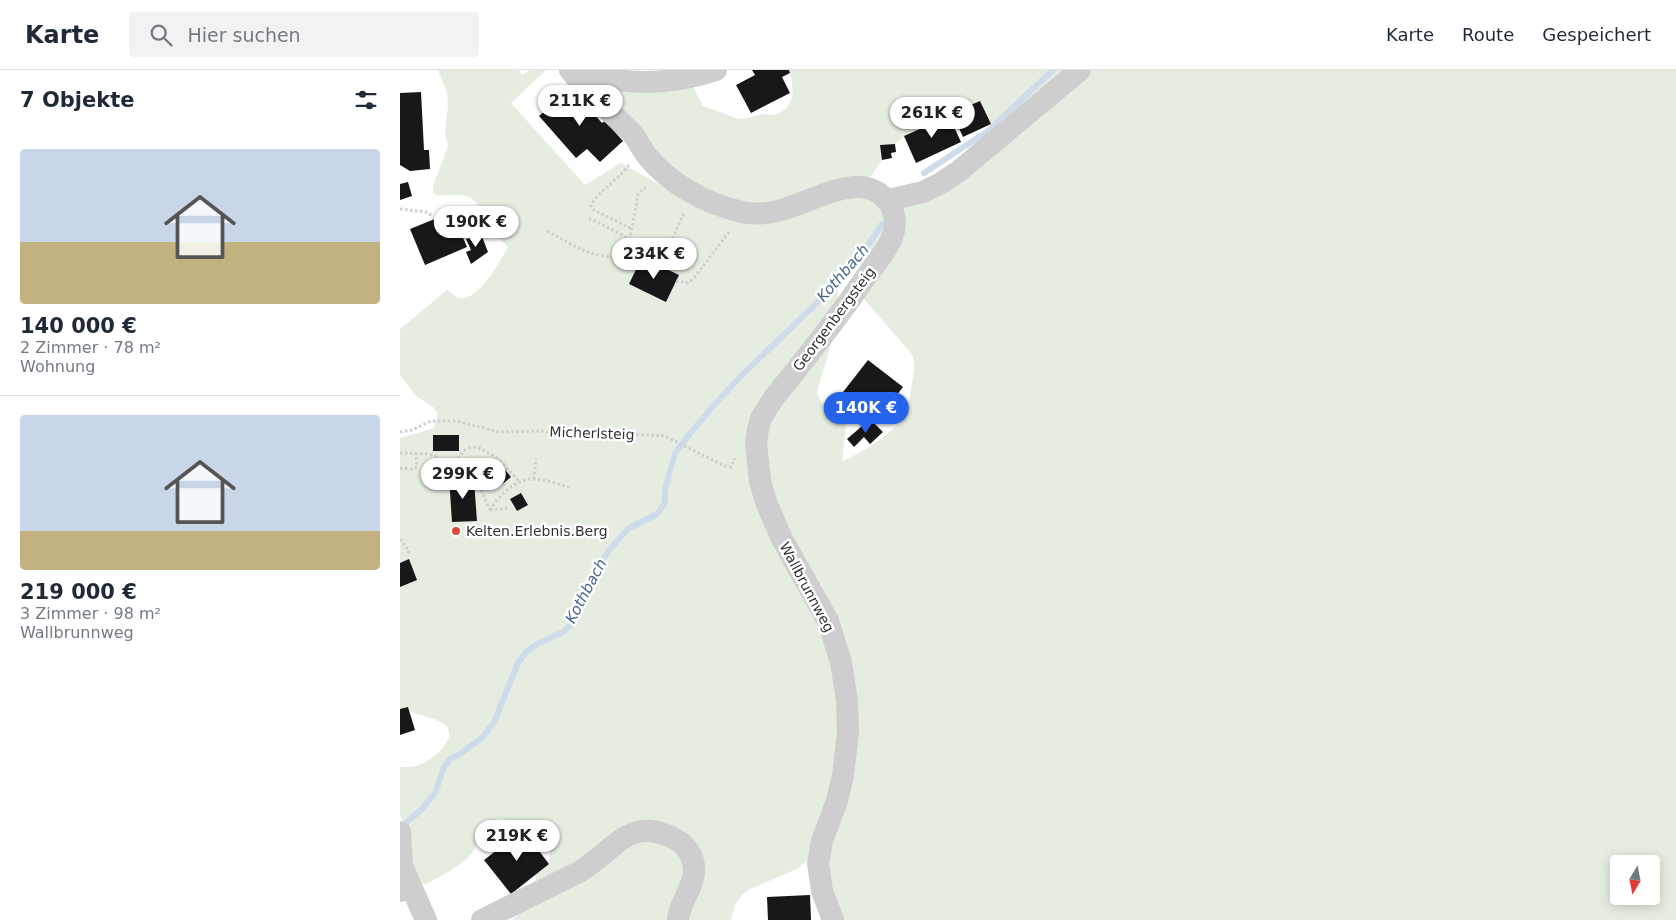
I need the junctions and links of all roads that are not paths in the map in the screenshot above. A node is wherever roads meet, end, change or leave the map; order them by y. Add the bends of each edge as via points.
1 (570, 70) edge
2 (578, 70) edge
3 (716, 70) edge
4 (1080, 70) edge
5 (888, 200) junction
6 (758, 429) joint
7 (400, 832) edge
8 (402, 867) junction
9 (400, 891) edge
10 (426, 920) edge
11 (482, 920) edge
12 (678, 920) edge
13 (833, 920) edge

1 - 5 street via 633,135 659,169 693,194 721,206 762,214 855,187 869,188
2 - 3 street via 635,83 680,80
4 - 5 street via 959,171 923,192
5 - 6 street, Georgenbergsteig via 895,222 887,248 773,399
6 - 13 street, Wallbrunnweg via 757,461 766,502 782,539 828,621 841,662 847,701 847,756 818,864 822,891
7 - 8 street
8 - 9 street
8 - 10 street
11 - 12 street via 580,872 622,838 642,831 669,836 680,842 692,858 694,877

